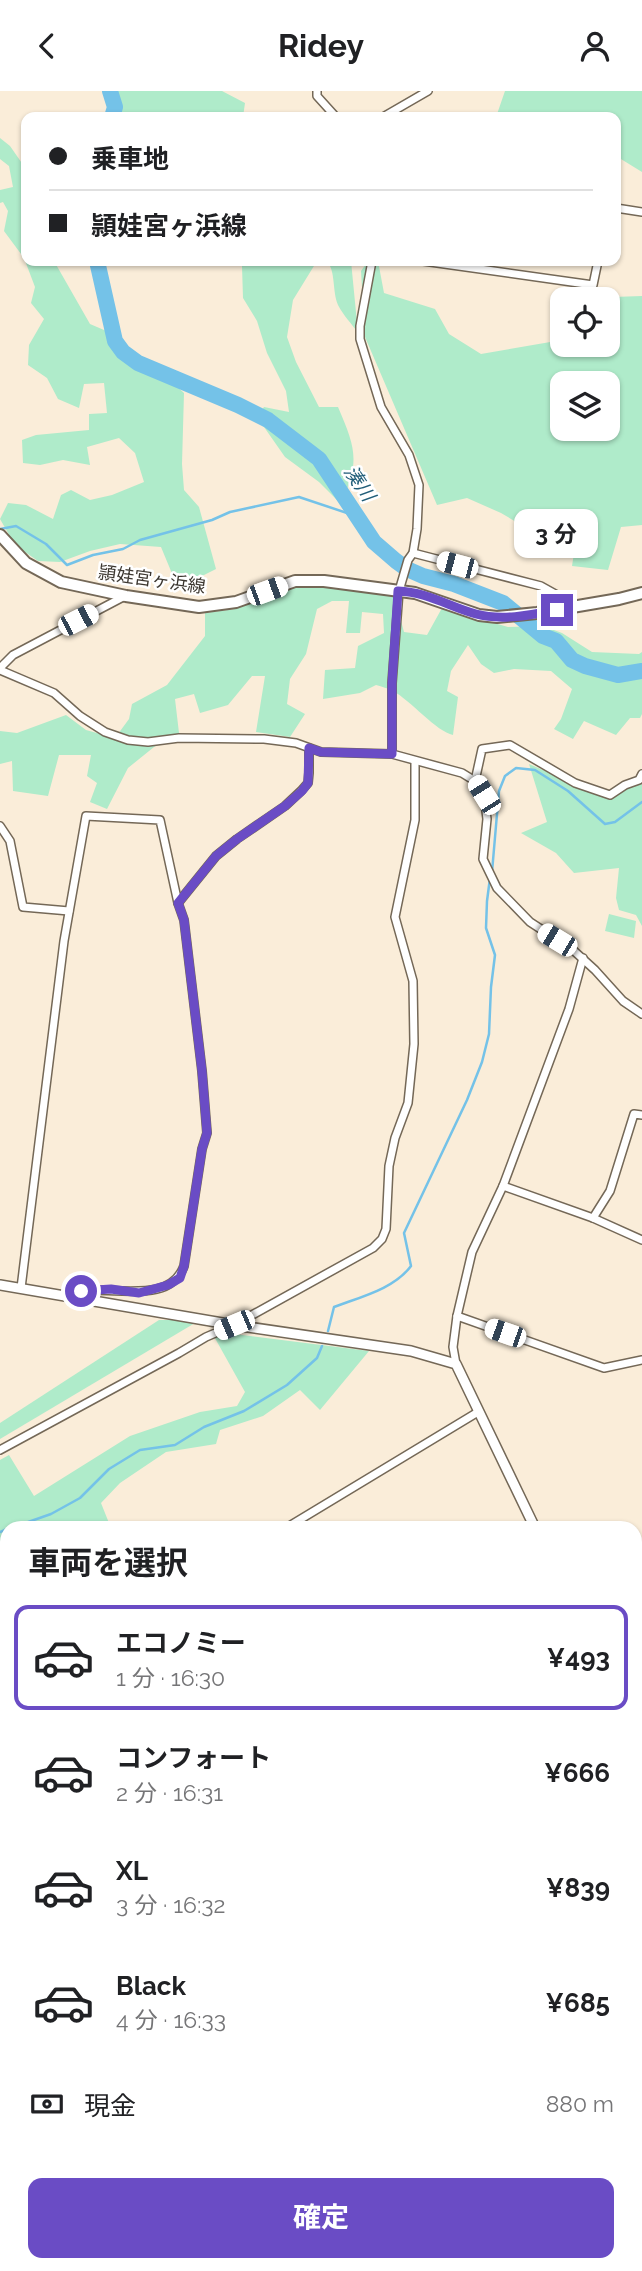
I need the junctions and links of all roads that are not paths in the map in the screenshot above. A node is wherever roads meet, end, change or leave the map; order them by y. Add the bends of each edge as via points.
1 (317, 91) edge
2 (428, 91) edge
3 (331, 112) edge
4 (394, 112) edge
5 (621, 209) edge
6 (642, 212) edge
7 (371, 266) edge
8 (458, 266) edge
9 (597, 266) edge
10 (3, 538) edge
11 (410, 557) junction
12 (398, 591) junction
13 (642, 593) edge
14 (126, 596) junction
15 (578, 606) junction
16 (0, 669) edge
17 (309, 748) junction
18 (392, 754) junction
19 (415, 761) junction
20 (642, 774) edge
21 (475, 782) junction
22 (0, 826) edge
23 (178, 903) junction
24 (69, 911) junction
25 (583, 958) junction
26 (642, 1014) edge
27 (642, 1115) edge
28 (503, 1186) junction
29 (593, 1218) junction
30 (642, 1240) edge
31 (0, 1285) edge
32 (21, 1288) junction
33 (64, 1296) junction
34 (457, 1316) junction
35 (234, 1325) junction
36 (642, 1360) edge
37 (456, 1364) junction
38 (478, 1412) junction
39 (0, 1450) edge
40 (298, 1521) edge
41 (532, 1521) edge

1 - 3 street
2 - 4 street
5 - 6 street
7 - 11 street via 360,339 382,407 409,455 419,485 418,529
8 - 9 street via 593,285
10 - 14 main road, 頴娃宮ヶ浜線 via 26,563 61,582
11 - 12 street
11 - 15 street via 526,581
12 - 14 main road, 頴娃宮ヶ浜線 via 295,581 236,602 199,607
12 - 15 main road, 頴娃宮ヶ浜線 via 497,617
12 - 18 street
13 - 15 main road, 頴娃宮ヶ浜線
14 - 16 street via 13,655
16 - 17 street via 54,693 105,732 128,740 264,739
17 - 18 street
17 - 23 street via 308,783 302,791 216,856
18 - 19 street
19 - 21 street via 462,773
19 - 35 street via 415,820 395,916 414,981 414,1044 408,1103 389,1166 386,1229 373,1248
20 - 21 street via 610,795 575,783 510,745 482,749
21 - 25 street via 484,795 483,859 494,883 530,922
22 - 24 street via 10,841 23,907
23 - 24 street via 160,820 86,816
23 - 33 street via 184,920 207,1133 184,1266 180,1278 139,1293 111,1289
24 - 32 street
25 - 26 street via 623,1001
25 - 28 street via 569,1009
27 - 29 street via 634,1114 610,1191
28 - 29 street
28 - 34 street via 472,1252
29 - 30 street
31 - 32 street
32 - 33 street
33 - 35 street
34 - 36 street via 604,1368
34 - 37 street
35 - 37 street via 411,1351
35 - 39 street
37 - 38 street
38 - 40 street
38 - 41 street

